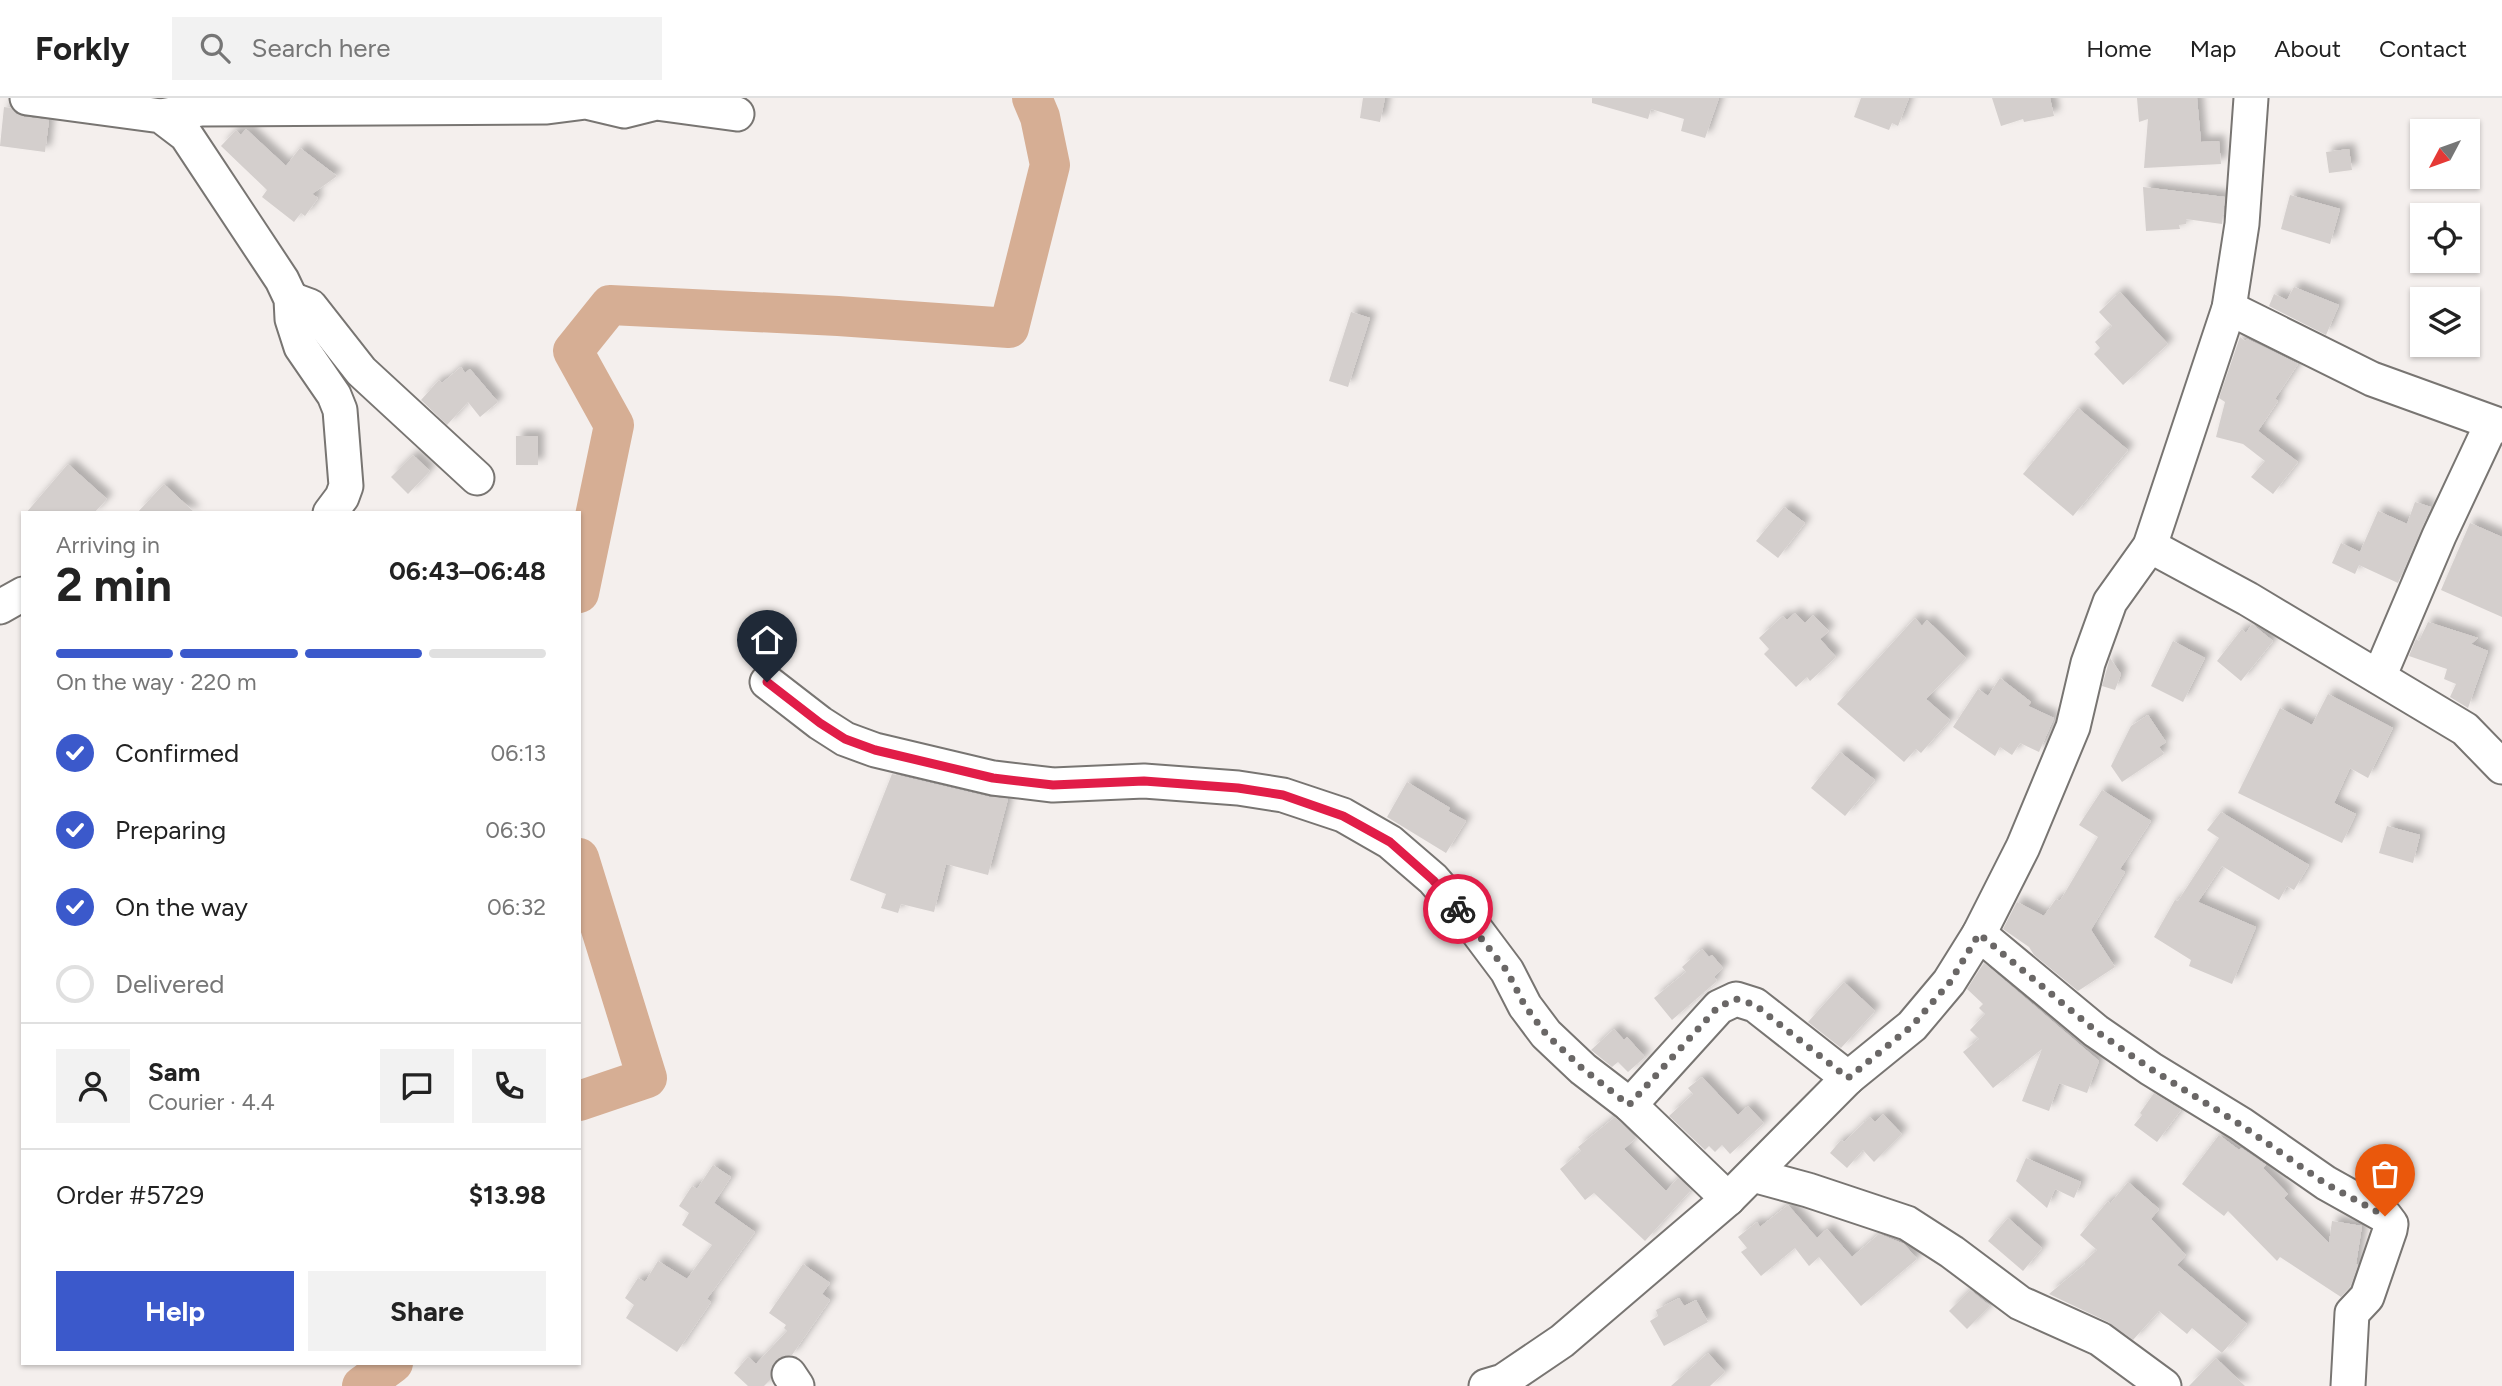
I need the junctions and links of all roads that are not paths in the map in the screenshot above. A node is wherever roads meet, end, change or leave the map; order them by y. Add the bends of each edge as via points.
1 (27, 98) edge
2 (2251, 98) edge
3 (356, 103) edge
4 (737, 114) dead end
5 (161, 116) junction
6 (291, 299) junction
7 (2229, 308) junction
8 (2497, 425) edge
9 (477, 478) dead end
10 (332, 511) edge
11 (2150, 546) junction
12 (21, 595) edge
13 (0, 607) edge
14 (2379, 677) junction
15 (767, 682) dead end
16 (2502, 767) edge
17 (1979, 934) junction
18 (1848, 1078) junction
19 (1629, 1105) junction
20 (1752, 1175) junction
21 (1728, 1199) junction
22 (1498, 1384) edge
23 (2164, 1386) edge
24 (2348, 1386) edge

1 - 5 street
2 - 7 street via 2242,224
3 - 4 street via 547,107 586,102 624,111 656,103
3 - 5 street via 201,109
5 - 6 street via 186,135
6 - 9 street via 310,306 360,371
6 - 10 street via 301,347 340,410 346,486
7 - 8 street via 2372,379
7 - 11 street
8 - 14 street via 2439,536
11 - 14 street via 2248,598
11 - 17 street via 2110,602 2088,663 2073,727 2023,847
12 - 13 street
14 - 16 street via 2465,729
15 - 19 street via 845,739 993,778 1053,785 1144,781 1238,788 1283,795 1343,816 1390,842 1433,880 1507,971 1546,1034
17 - 18 street via 1950,982 1912,1026
17 - 24 street via 2096,1031 2326,1184 2385,1216 2390,1230 2367,1297 2352,1314
18 - 19 street via 1755,1005 1736,999 1718,1007
18 - 20 street
19 - 21 street
20 - 21 street
20 - 23 street via 1907,1223 2020,1303 2101,1339
21 - 22 street via 1562,1341

